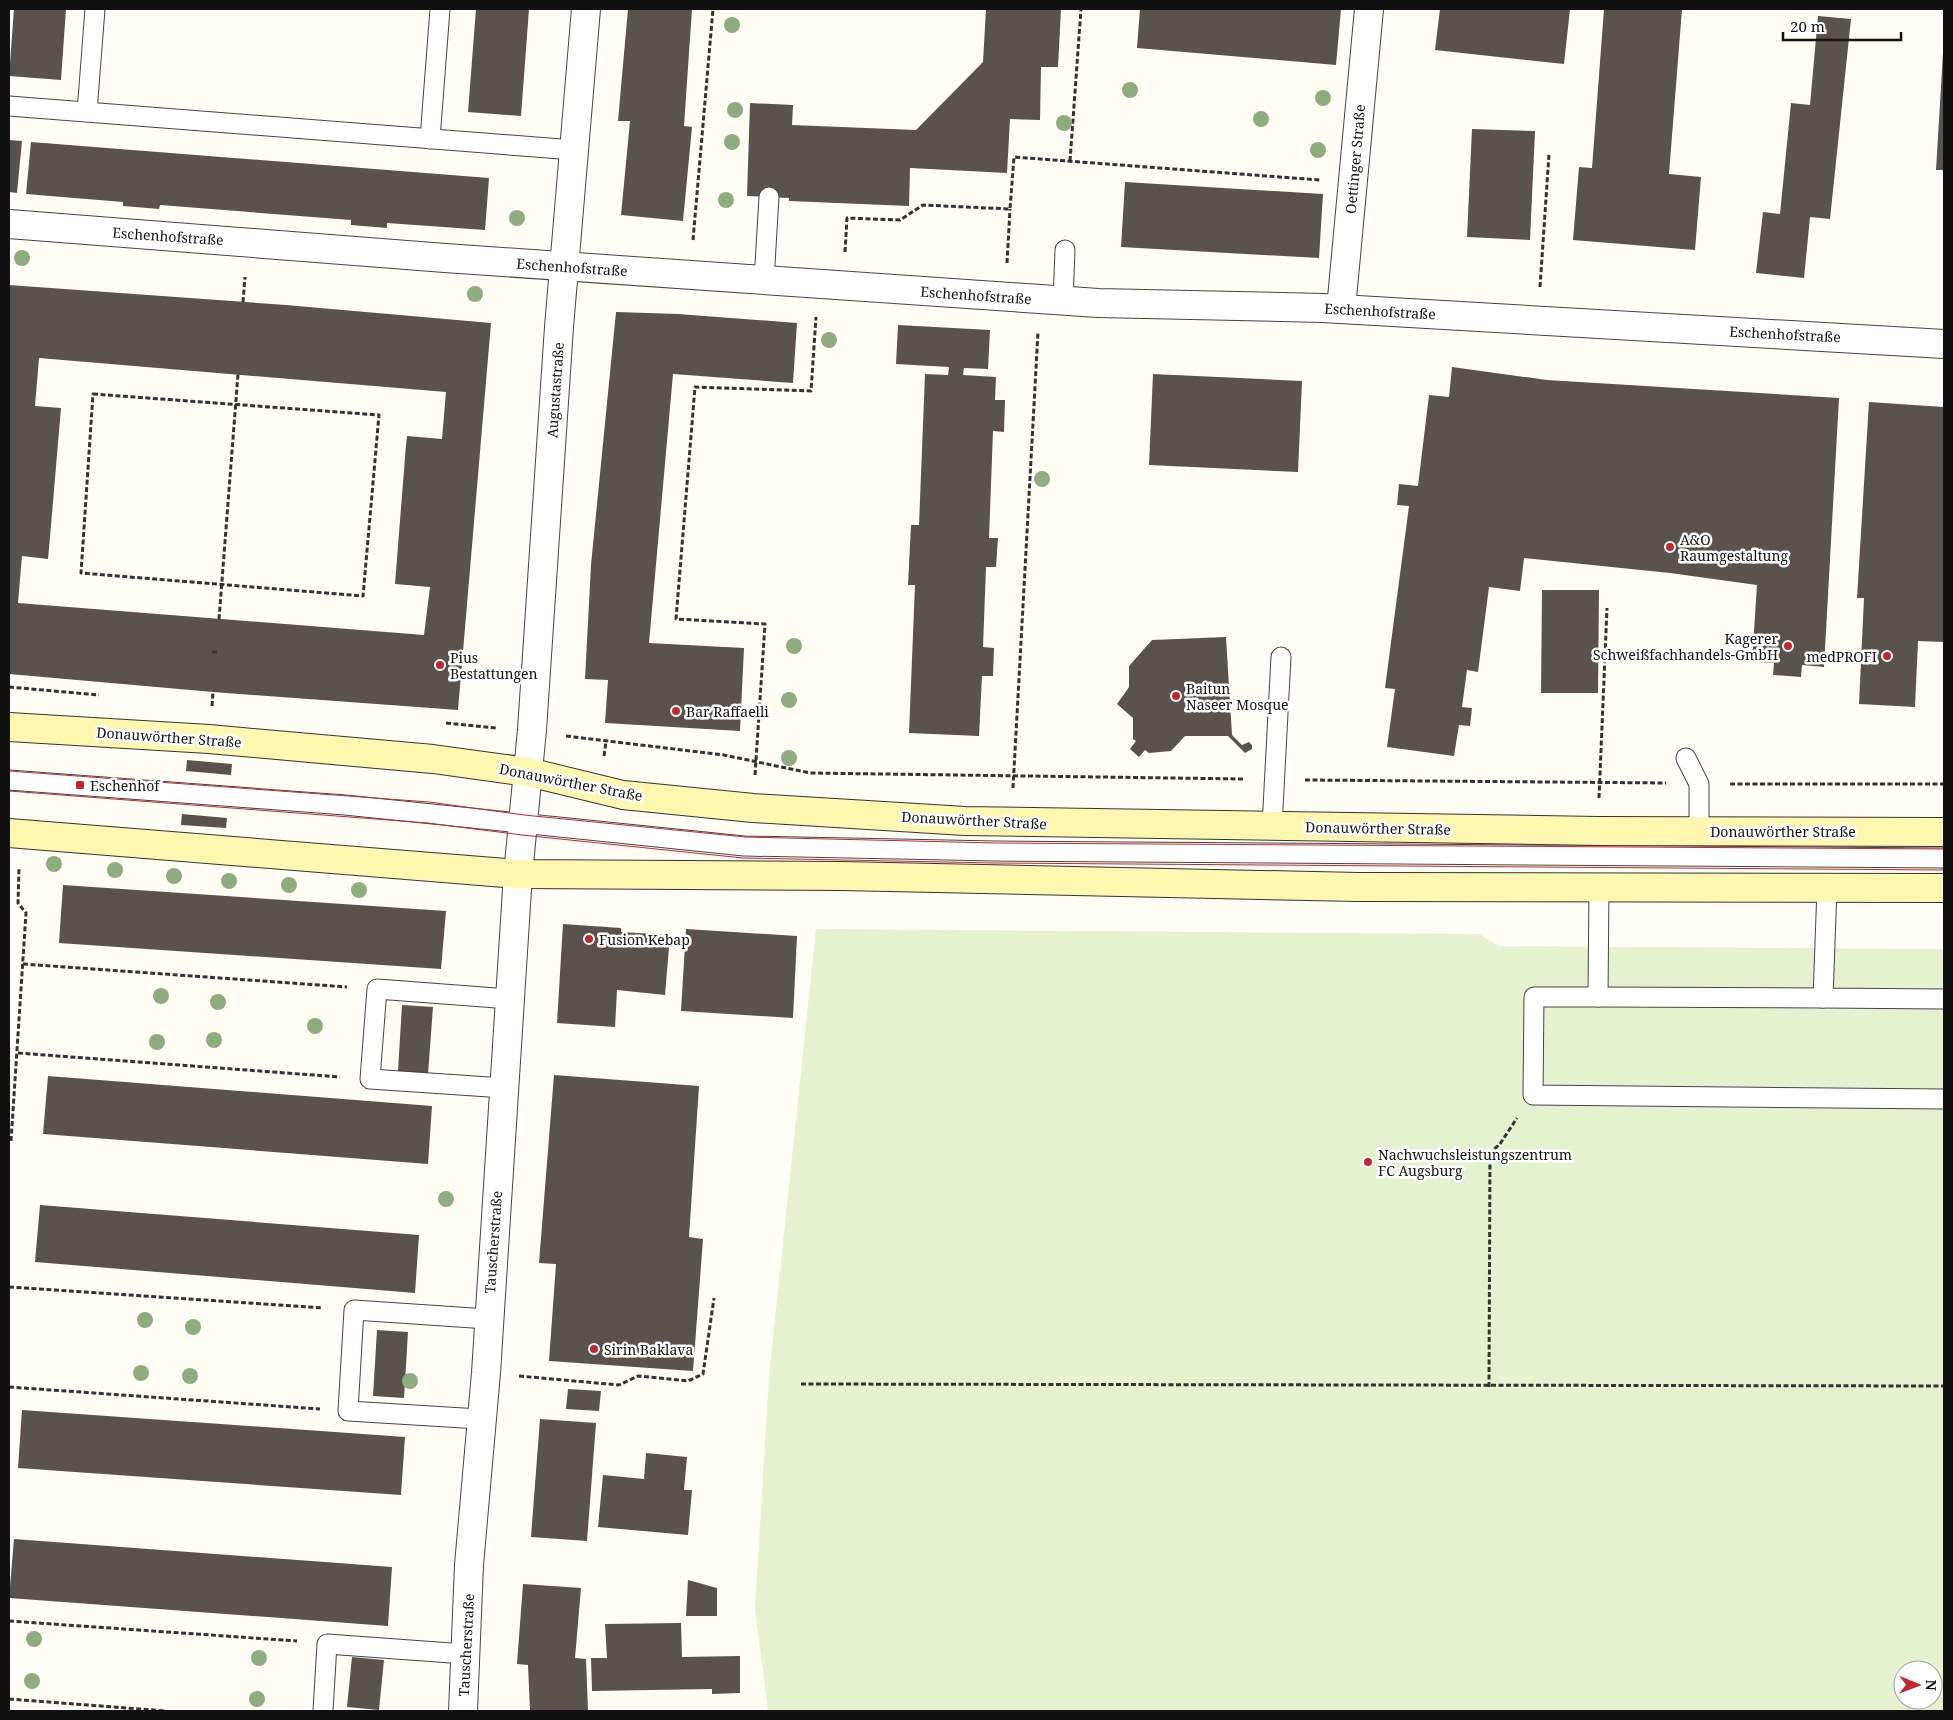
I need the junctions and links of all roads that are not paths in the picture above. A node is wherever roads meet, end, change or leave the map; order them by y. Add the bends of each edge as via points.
1 (95, 9) edge
2 (440, 9) edge
3 (586, 9) edge
4 (1369, 9) edge
5 (9, 106) edge
6 (87, 112) junction
7 (430, 139) junction
8 (574, 150) junction
9 (769, 198) dead end
10 (9, 224) edge
11 (1065, 250) dead end
12 (564, 266) junction
13 (764, 281) junction
14 (1052, 300) junction
15 (1341, 309) junction
16 (1944, 344) edge
17 (1280, 657) dead end
18 (9, 727) edge
19 (1686, 758) dead end
20 (528, 772) junction
21 (9, 780) edge
22 (523, 824) junction
23 (1272, 827) junction
24 (1699, 831) junction
25 (1944, 832) edge
26 (9, 833) edge
27 (1944, 858) edge
28 (518, 874) junction
29 (1598, 888) junction
30 (1827, 888) junction
31 (1944, 888) edge
32 (1598, 997) junction
33 (1824, 998) junction
34 (510, 999) junction
35 (1944, 999) edge
36 (504, 1088) junction
37 (1944, 1098) edge
38 (488, 1319) junction
39 (480, 1419) junction
40 (465, 1654) junction
41 (323, 1711) edge
42 (463, 1711) edge

1 - 6 lane
2 - 7 lane
3 - 8 street, Augustastraße
4 - 15 street, Oettinger Straße
5 - 6 lane
6 - 7 lane
7 - 8 lane
8 - 12 street, Augustastraße
9 - 13 lane
10 - 12 street, Eschenhofstraße
11 - 14 lane
12 - 13 street, Eschenhofstraße
12 - 20 street, Augustastraße
13 - 14 street, Eschenhofstraße
14 - 15 street, Eschenhofstraße
15 - 16 street, Eschenhofstraße
17 - 23 lane
18 - 20 main road, Donauwörther Straße via 209,739 433,759
19 - 24 lane via 1699,784
20 - 22 street, Tauscherstraße
20 - 23 main road, Donauwörther Straße via 623,795 752,808 1010,823
21 - 22 lane via 345,805
22 - 27 lane via 744,846
22 - 28 street, Tauscherstraße
23 - 24 main road, Donauwörther Straße
24 - 25 main road, Donauwörther Straße
26 - 28 main road
28 - 29 main road
28 - 34 street, Tauscherstraße
29 - 30 main road
29 - 32 lane
30 - 31 main road
30 - 33 lane
32 - 33 lane
32 - 37 lane via 1534,998 1533,1095
33 - 35 lane
34 - 36 street, Tauscherstraße
34 - 36 lane via 377,989 370,1079
36 - 38 street, Tauscherstraße
38 - 39 street, Tauscherstraße
38 - 39 lane via 354,1310 348,1411
39 - 40 street, Tauscherstraße
40 - 41 lane via 327,1644
40 - 42 street, Tauscherstraße

